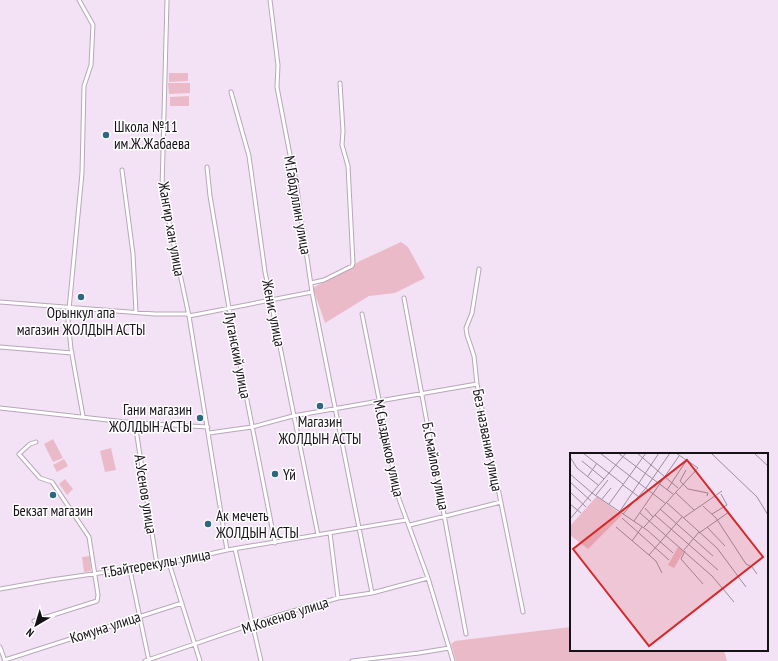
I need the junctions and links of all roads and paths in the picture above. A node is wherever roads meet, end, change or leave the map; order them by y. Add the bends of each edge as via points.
1 (79, 0) edge
2 (167, 0) edge
3 (270, 0) edge
4 (340, 83) dead end
5 (231, 92) dead end
6 (207, 167) dead end
7 (122, 170) dead end
8 (479, 269) dead end
9 (311, 283) junction
10 (312, 292) junction
11 (404, 298) dead end
12 (272, 300) junction
13 (0, 302) edge
14 (68, 308) junction
15 (229, 308) junction
16 (136, 312) junction
17 (362, 314) dead end
18 (189, 315) junction
19 (0, 347) edge
20 (72, 353) junction
21 (477, 384) junction
22 (422, 393) junction
23 (379, 402) junction
24 (0, 408) edge
25 (337, 408) junction
26 (83, 416) junction
27 (293, 416) junction
28 (135, 423) junction
29 (252, 427) junction
30 (208, 428) junction
31 (209, 433) junction
32 (36, 442) dead end
33 (501, 502) junction
34 (445, 516) junction
35 (406, 520) junction
36 (410, 525) junction
37 (360, 527) junction
38 (330, 533) junction
39 (318, 535) junction
40 (275, 542) junction
41 (227, 550) junction
42 (235, 550) junction
43 (169, 563) junction
44 (157, 565) junction
45 (130, 570) junction
46 (95, 574) junction
47 (428, 578) junction
48 (0, 589) edge
49 (372, 593) junction
50 (338, 598) junction
51 (182, 602) junction
52 (523, 612) dead end
53 (140, 616) junction
54 (34, 621) dead end
55 (252, 625) junction
56 (466, 634) dead end
57 (194, 643) junction
58 (0, 648) edge
59 (449, 648) junction
60 (5, 661) edge
61 (148, 661) edge
62 (200, 661) edge
63 (261, 661) edge
64 (352, 661) edge
65 (453, 661) edge

1 - 14 street via 93,25 91,65 84,86 82,172
2 - 18 street, Жангир хан улица via 162,189
3 - 9 street, М.Габдуллин улица via 278,65 277,87 294,162
4 - 9 street via 342,145 348,166 353,263 352,266 324,280
5 - 12 street, Женис улица via 248,156 265,272
6 - 15 street, Луганский улица
7 - 16 street via 133,254
8 - 21 street, Без названия улица via 472,313 466,328 474,356
9 - 10 street, М.Габдуллин улица
10 - 12 street
10 - 25 street, М.Габдуллин улица
11 - 22 street, Б.Смайлов улица
12 - 15 street
12 - 27 street, Женис улица
13 - 14 street
14 - 16 street
14 - 20 street
15 - 18 street
15 - 29 street, Луганский улица
16 - 18 street
17 - 23 street, М.Сыздыков улица
18 - 30 street, Жангир хан улица
19 - 20 street
20 - 26 street
21 - 22 street
21 - 33 street, Без названия улица
22 - 23 street
22 - 34 street, Б.Смайлов улица
23 - 25 street
23 - 35 street, М.Сыздыков улица via 399,499
24 - 26 street
25 - 27 street
25 - 37 street, М.Габдуллин улица
26 - 28 street
27 - 29 street
27 - 39 street, Женис улица
28 - 30 street
28 - 44 street, А.Усенов улица
29 - 31 street
29 - 40 street, Луганский улица
30 - 31 street, Жангир хан улица
31 - 41 street, Жангир хан улица
32 - 46 street via 20,454 40,478 52,482 89,537
33 - 34 street
33 - 52 street, Без названия улица
34 - 36 street
34 - 56 street, Б.Смайлов улица
35 - 36 street, М.Сыздыков улица
35 - 37 street, Т.Байтерекулы улица
36 - 47 street, М.Сыздыков улица
37 - 38 street, Т.Байтерекулы улица
37 - 49 street, М.Габдуллин улица
38 - 39 street, Т.Байтерекулы улица
38 - 50 street
39 - 40 street, Т.Байтерекулы улица
40 - 42 street, Т.Байтерекулы улица
41 - 42 street, Т.Байтерекулы улица
41 - 43 street, Т.Байтерекулы улица
42 - 55 street
43 - 44 street, Т.Байтерекулы улица
43 - 51 street
44 - 45 street, Т.Байтерекулы улица
45 - 46 street, Т.Байтерекулы улица
45 - 53 street
46 - 48 street, Т.Байтерекулы улица
46 - 54 street via 97,601
47 - 49 street, М.Кокенов улица
47 - 59 street, М.Сыздыков улица
49 - 50 street, М.Кокенов улица
50 - 55 street, М.Кокенов улица
51 - 53 street, Комуна улица
51 - 57 street
53 - 60 street, Комуна улица
53 - 61 street
55 - 57 street, М.Кокенов улица
55 - 63 street
57 - 61 street, М.Кокенов улица
57 - 62 street
58 - 60 street
59 - 64 street
59 - 65 street, М.Сыздыков улица

